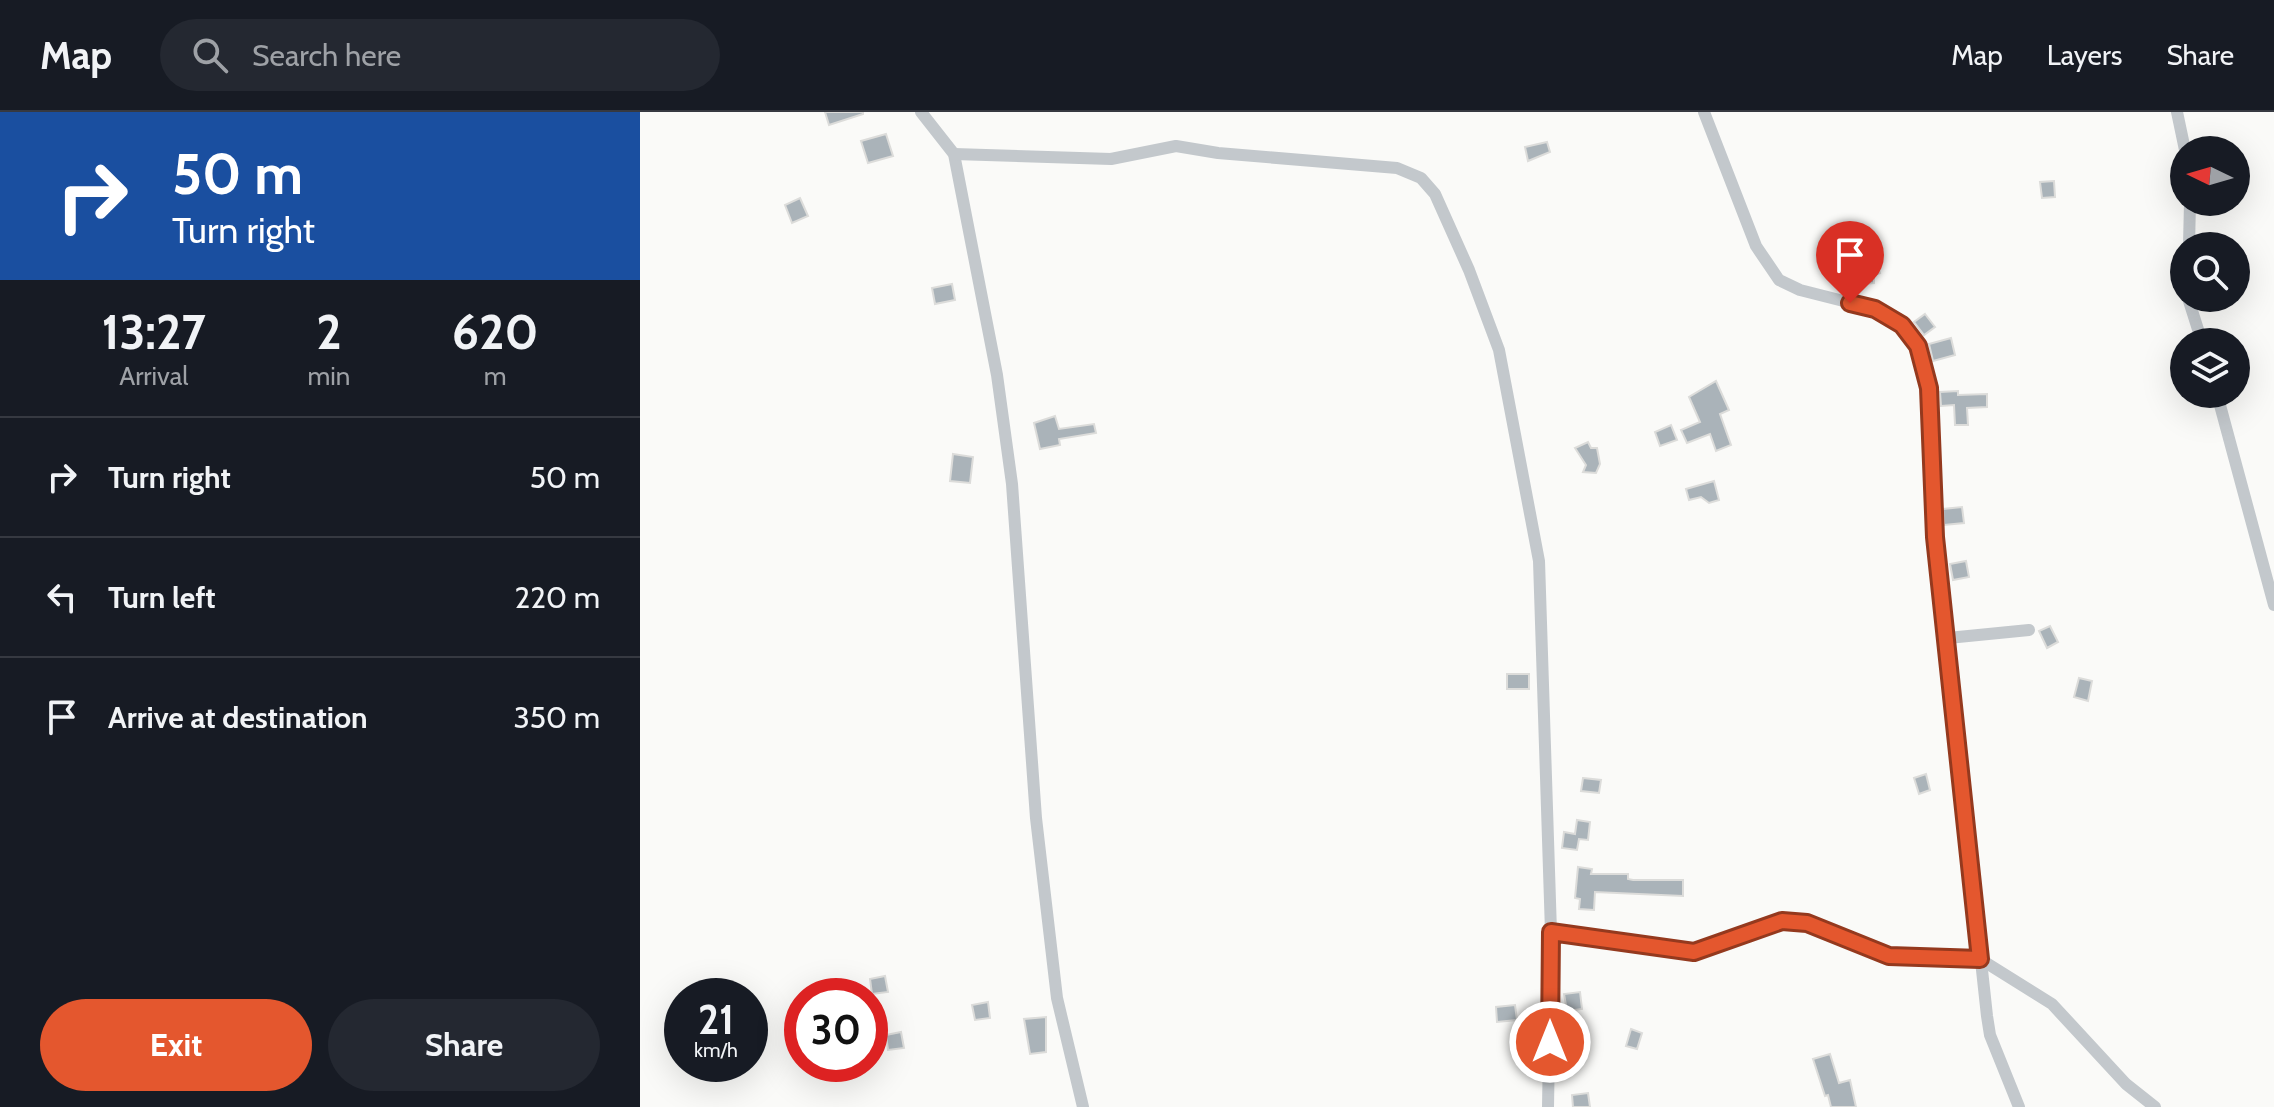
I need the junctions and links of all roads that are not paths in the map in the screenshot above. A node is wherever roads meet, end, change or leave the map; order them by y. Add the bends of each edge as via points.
1 (921, 112) edge
2 (1704, 112) edge
3 (2177, 112) edge
4 (2182, 136) edge
5 (954, 154) junction
6 (2221, 408) edge
7 (2274, 605) edge
8 (2029, 630) dead end
9 (1948, 638) junction
10 (1551, 932) junction
11 (1980, 959) junction
12 (1083, 1107) edge
13 (1548, 1107) edge
14 (2019, 1107) edge
15 (2155, 1107) edge

1 - 5 street
2 - 9 street via 1756,246 1779,280 1875,309 1902,325 1918,346 1929,388 1935,537
3 - 4 street
5 - 10 street via 1111,159 1176,146 1397,168 1428,186 1469,270 1499,350 1539,561
5 - 12 street via 986,312 1010,471 1036,818 1057,998
6 - 7 street
8 - 9 street
9 - 11 street
10 - 11 street via 1694,952 1782,921 1807,923 1889,956
10 - 13 street
11 - 14 street via 1990,1035
11 - 15 street via 2052,1004 2126,1084

